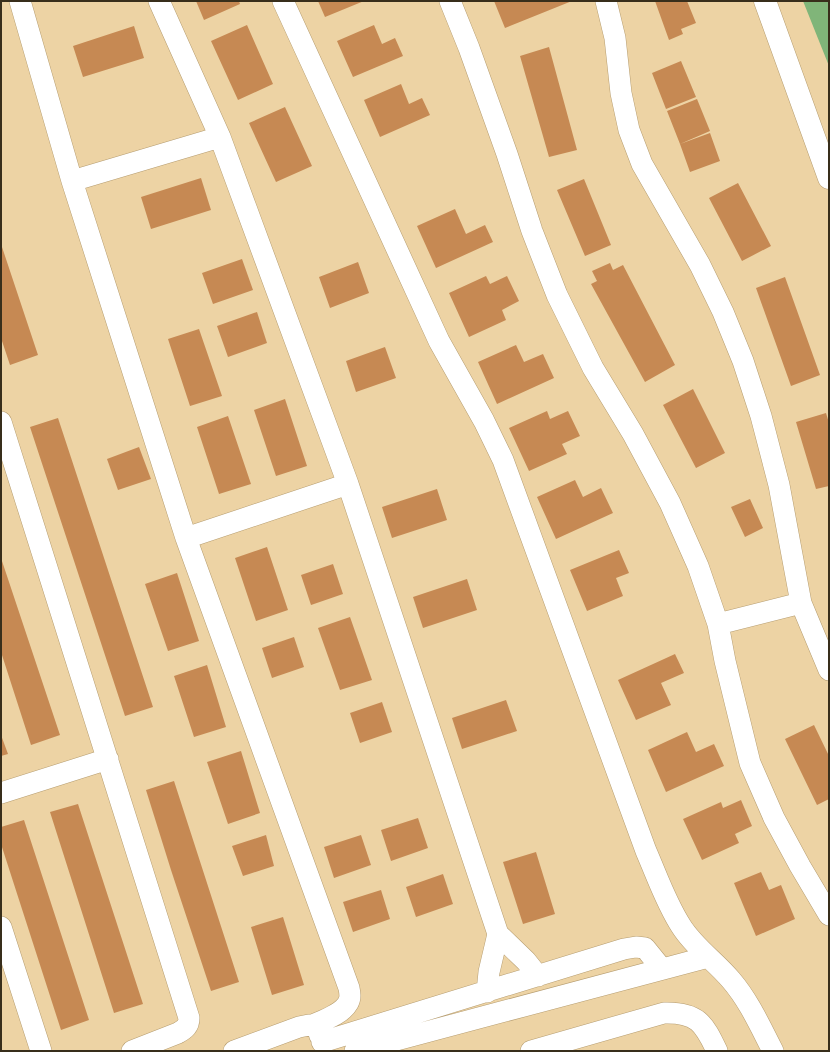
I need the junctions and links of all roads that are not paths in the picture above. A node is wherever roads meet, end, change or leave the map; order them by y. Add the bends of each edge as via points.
1 (20, 1) edge
2 (159, 1) edge
3 (283, 1) edge
4 (450, 1) edge
5 (606, 1) edge
6 (765, 1) edge
7 (220, 137) junction
8 (829, 178) edge
9 (72, 181) junction
10 (1, 422) edge
11 (348, 484) junction
12 (186, 538) junction
13 (801, 603) junction
14 (718, 624) junction
15 (829, 670) edge
16 (108, 759) junction
17 (1, 793) edge
18 (829, 915) edge
19 (1, 927) edge
20 (498, 934) junction
21 (708, 957) junction
22 (662, 969) junction
23 (538, 976) junction
24 (487, 992) junction
25 (320, 1040) edge
26 (41, 1051) edge
27 (132, 1051) edge
28 (234, 1051) edge
29 (355, 1051) edge
30 (531, 1051) edge
31 (718, 1051) edge
32 (772, 1051) edge

1 - 9 street
2 - 7 street
3 - 21 street via 439,341 503,460 646,851 681,926
4 - 14 street via 557,295 593,368 633,434 670,503 698,566
5 - 13 street via 615,38 621,93 629,130 642,164 700,265 723,312 759,409 780,485
6 - 8 street
7 - 9 street
7 - 11 street
9 - 12 street
10 - 16 street
11 - 12 street
11 - 20 street
12 - 25 street via 349,988 349,1002 327,1019
13 - 14 street
13 - 15 street
14 - 18 street via 750,764 778,825
16 - 17 street
16 - 27 street via 189,1018 189,1024 185,1029
19 - 26 street
20 - 23 street
20 - 24 street
21 - 22 street
21 - 32 street via 731,980 745,999
22 - 23 street via 645,948 636,947
22 - 29 street
23 - 24 street
24 - 25 street
25 - 28 street via 299,1027
30 - 31 street via 664,1013 696,1018 705,1027

